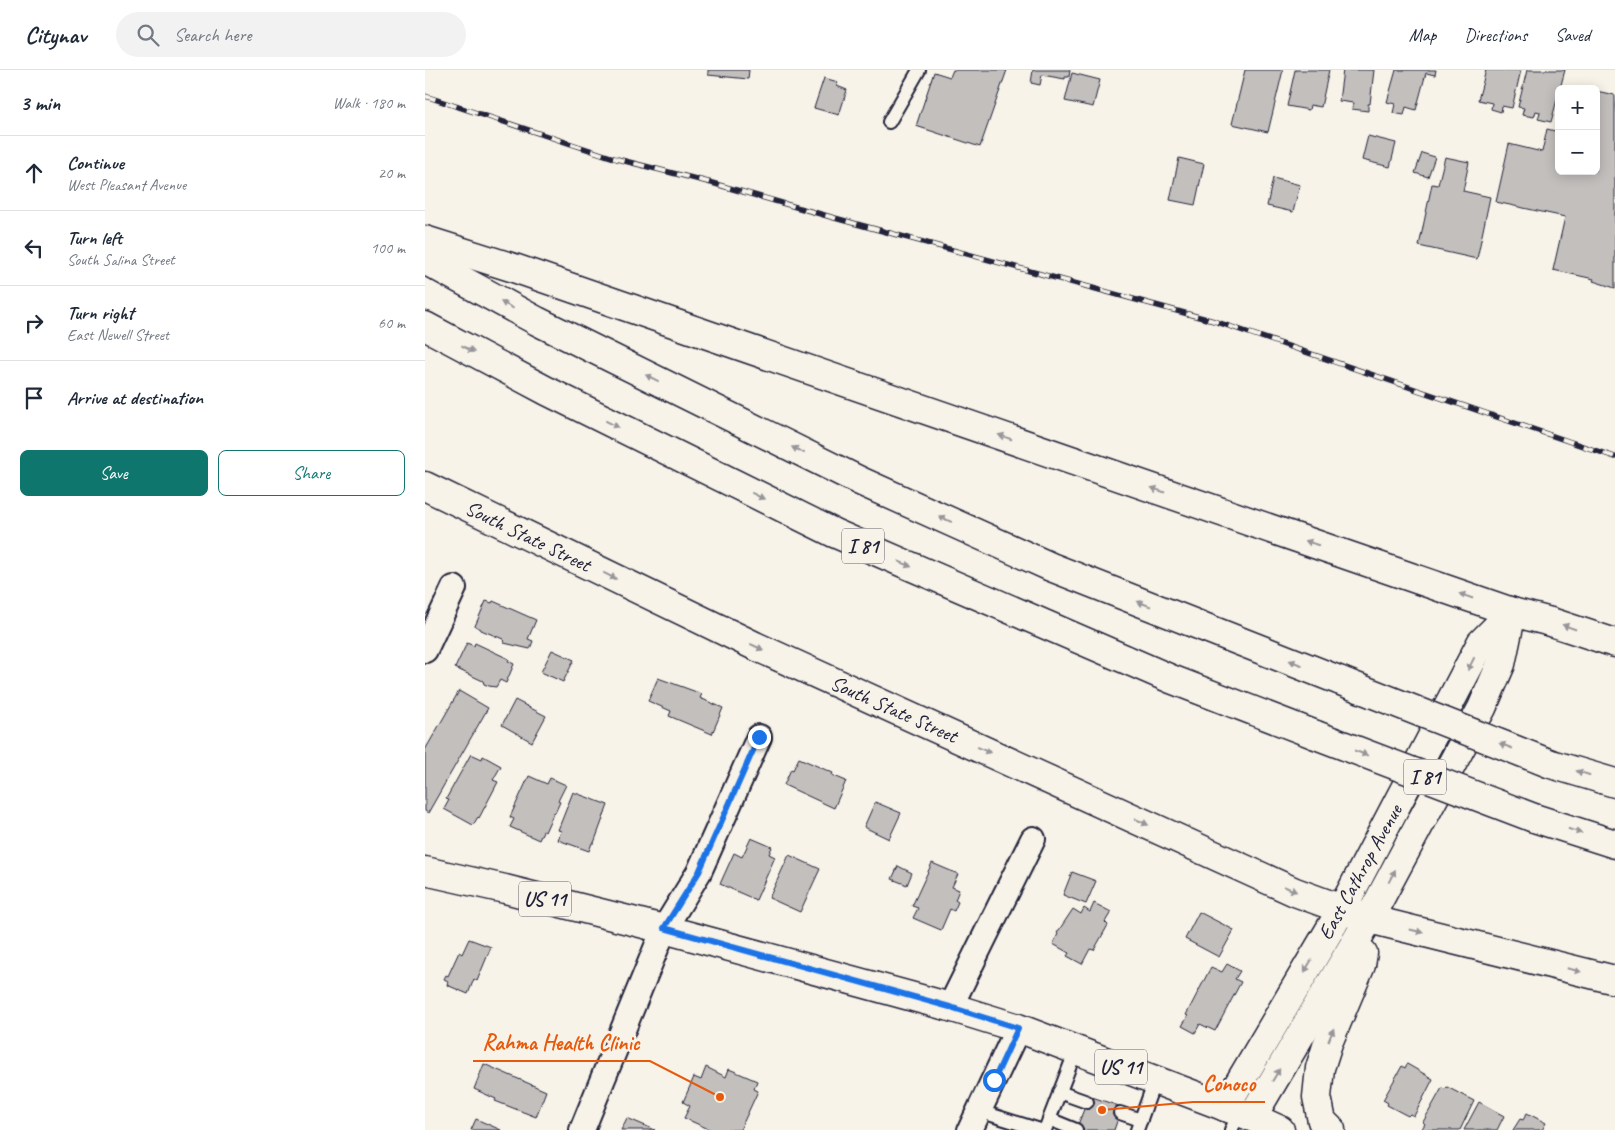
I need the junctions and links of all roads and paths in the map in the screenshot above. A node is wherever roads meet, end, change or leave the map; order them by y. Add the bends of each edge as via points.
1 (919, 70) edge
2 (889, 122) dead end
3 (425, 240) edge
4 (425, 260) edge
5 (425, 326) edge
6 (425, 486) edge
7 (454, 588) dead end
8 (1512, 612) junction
9 (1615, 643) edge
10 (425, 650) edge
11 (759, 737) dead end
12 (1615, 783) edge
13 (1033, 839) dead end
14 (1615, 844) edge
15 (425, 871) edge
16 (1342, 909) junction
17 (1369, 919) junction
18 (664, 928) junction
19 (1615, 980) edge
20 (950, 1007) junction
21 (1018, 1028) junction
22 (1075, 1050) junction
23 (1155, 1080) junction
24 (1059, 1092) junction
25 (1087, 1102) dead end
26 (1120, 1113) dead end
27 (1237, 1117) edge
28 (975, 1120) edge
29 (1047, 1125) edge
30 (1139, 1125) edge
31 (582, 1130) edge
32 (1041, 1130) edge
33 (1077, 1130) edge
34 (1280, 1130) edge
35 (1331, 1130) edge

1 - 2 lane
8 -> 3 main road
12 -> 4 main road, bridge via 1551,764 1051,567 860,481 537,321
5 -> 14 main road, I 81, bridge via 547,391 834,533 1171,679 1534,818
6 -> 16 main road, South State Street via 755,646 1295,892
7 - 10 street
9 -> 8 main road
8 -> 16 main road, East Cathrop Avenue via 1481,643
17 -> 8 main road, East Cathrop Avenue via 1481,708 1501,664
11 - 18 street via 699,872
13 - 20 street
15 - 18 main road, US 11
16 - 17 main road, South State Street
16 -> 27 main road, East Cathrop Avenue
17 -> 19 main road, South State Street
27 -> 17 main road, East Cathrop Avenue
35 -> 17 main road via 1322,1121 1317,1097 1320,1068 1361,965
18 - 20 main road, US 11
18 - 31 street
20 - 21 main road, US 11
21 - 22 main road, US 11
21 - 28 street
22 - 23 main road, US 11
22 - 24 lane
23 - 27 main road, US 11
23 - 30 lane
24 - 25 lane
24 - 29 lane
26 - 30 lane
27 - 34 main road, US 11
28 - 32 lane
29 - 33 lane

